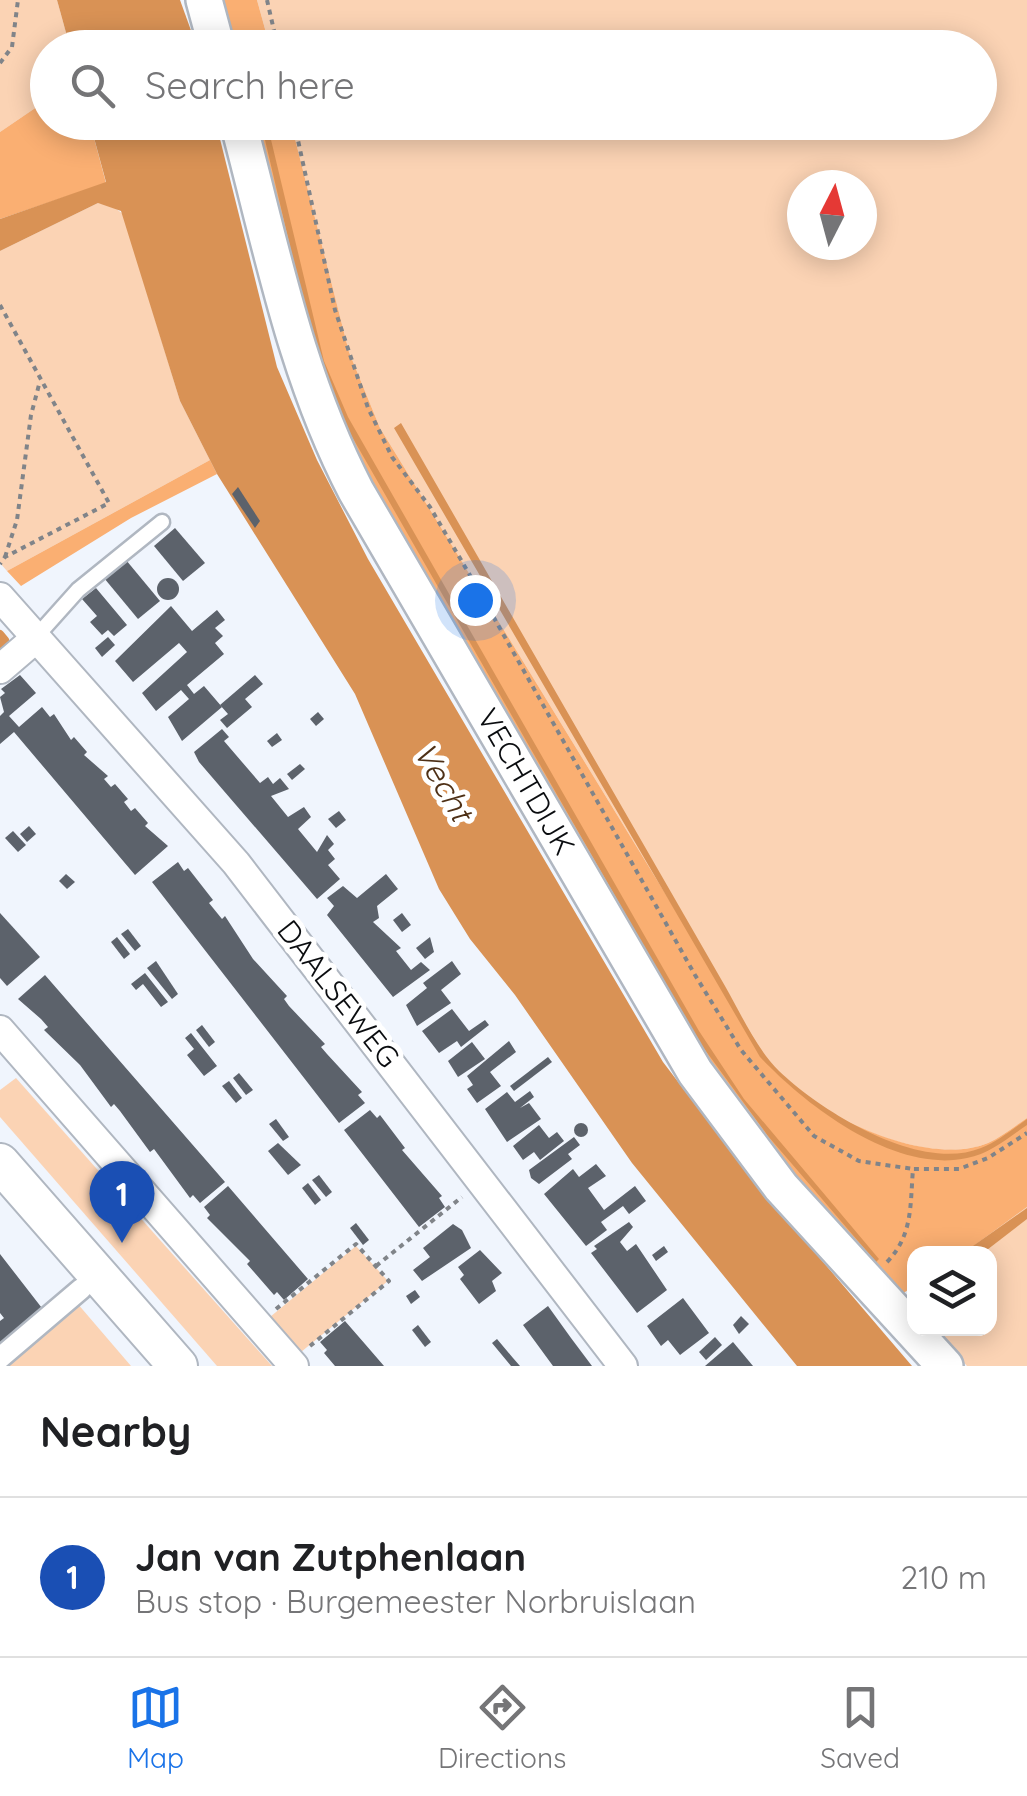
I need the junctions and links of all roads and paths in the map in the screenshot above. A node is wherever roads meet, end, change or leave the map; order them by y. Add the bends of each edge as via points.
1 (18, 0) edge
2 (204, 0) edge
3 (268, 0) edge
4 (212, 30) edge
5 (274, 30) edge
6 (0, 62) edge
7 (243, 140) edge
8 (298, 140) edge
9 (0, 305) edge
10 (40, 380) junction
11 (162, 522) dead end
12 (5, 557) junction
13 (0, 564) edge
14 (0, 597) edge
15 (34, 638) junction
16 (0, 669) edge
17 (0, 1030) edge
18 (11, 1064) edge
19 (1027, 1133) edge
20 (0, 1164) edge
21 (912, 1170) junction
22 (481, 1182) junction
23 (376, 1266) junction
24 (867, 1283) junction
25 (81, 1289) dead end
26 (258, 1324) junction
27 (0, 1358) edge
28 (292, 1364) edge
29 (178, 1366) edge
30 (623, 1366) edge
31 (945, 1366) edge

1 - 6 path via 12,46
2 - 4 street
3 - 5 path
7 - 24 street, VECHTDIJK via 304,376 356,490 695,1072 781,1187
8 - 21 path via 335,310 368,408 695,975 741,1050 814,1136 858,1161
9 - 10 path
10 - 12 path
10 - 12 path via 109,503
11 - 15 lane via 78,590
12 - 13 path
14 - 15 street, DAALSEWEG
15 - 16 street
15 - 22 street, DAALSEWEG via 236,864
17 - 18 street
18 - 26 street
19 - 21 path via 959,1169
20 - 29 main road
21 - 24 path via 909,1230
22 - 23 path
22 - 30 street, DAALSEWEG
23 - 26 path via 356,1244
23 - 28 path via 389,1281
24 - 31 street, VECHTDIJK
25 - 27 street
26 - 28 street

